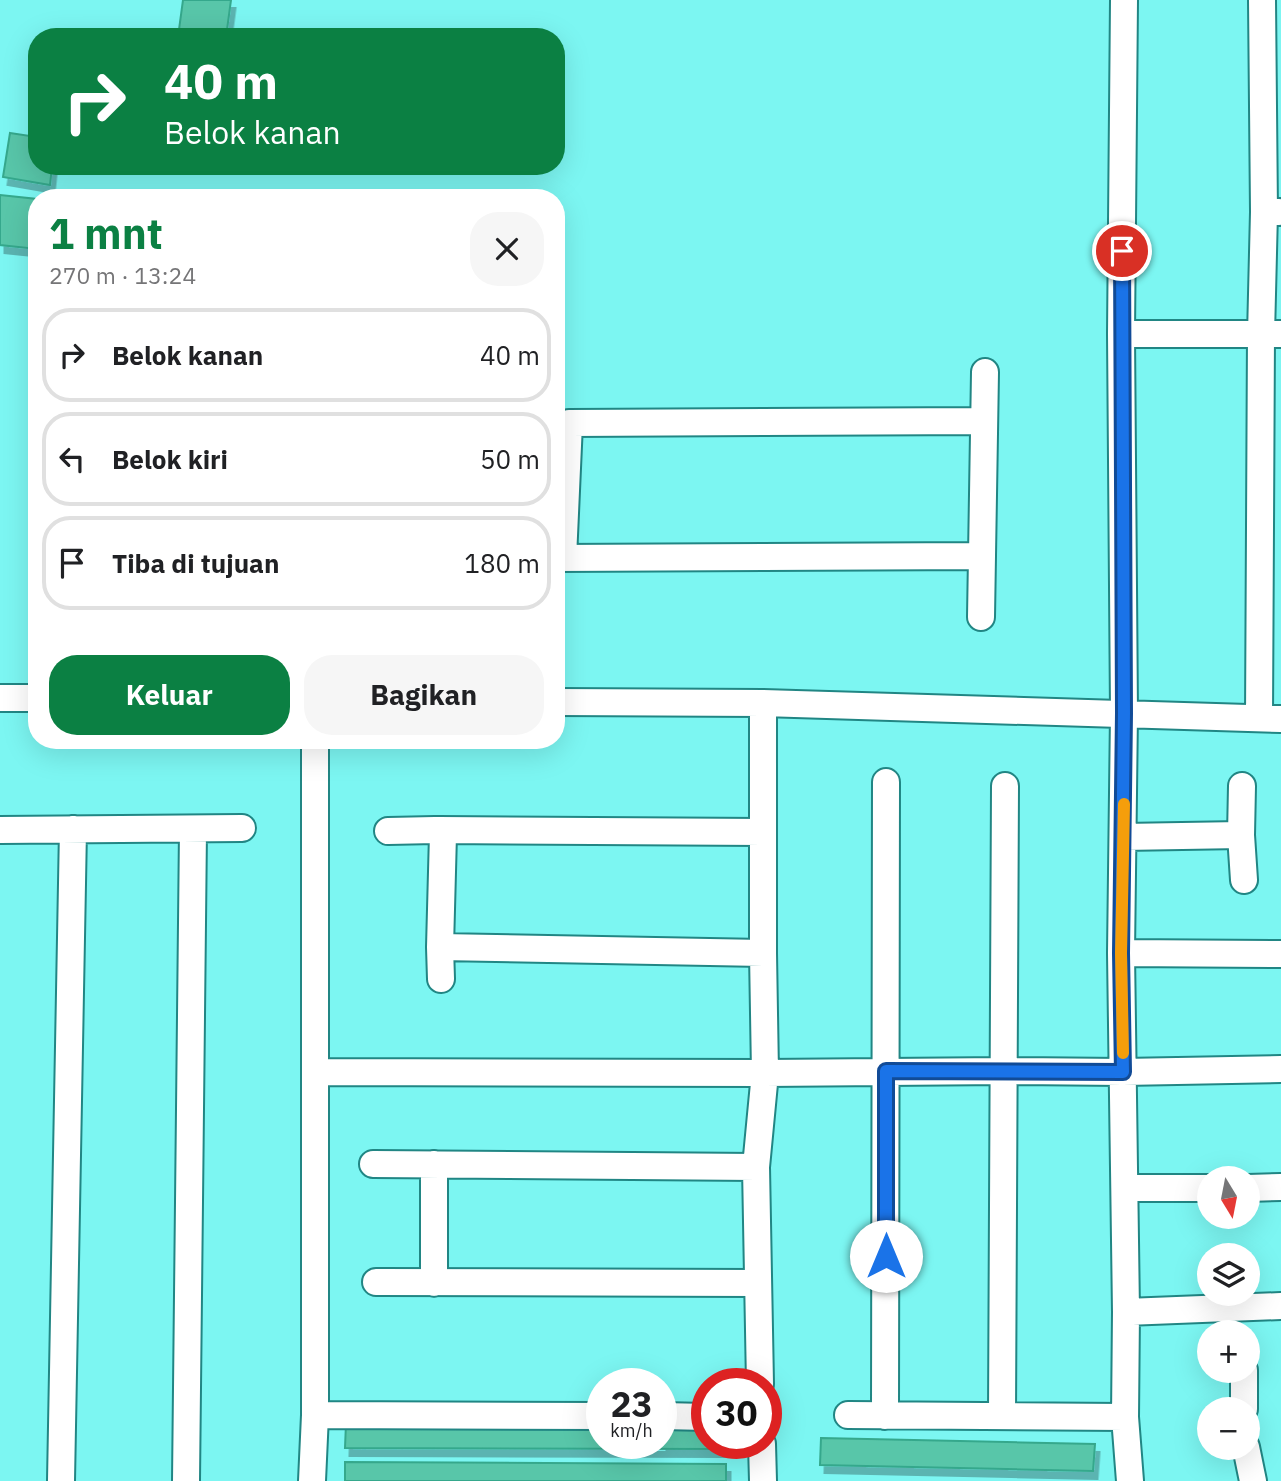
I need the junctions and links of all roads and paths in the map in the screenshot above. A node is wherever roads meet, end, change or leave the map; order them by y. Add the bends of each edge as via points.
1 (1124, 0) edge
2 (1262, 0) edge
3 (1272, 91) edge
4 (1272, 212) edge
5 (1121, 334) junction
6 (1271, 335) edge
7 (985, 372) dead end
8 (984, 421) junction
9 (565, 483) edge
10 (982, 555) junction
11 (565, 558) edge
12 (981, 617) dead end
13 (0, 698) edge
14 (28, 698) edge
15 (565, 702) edge
16 (763, 703) junction
17 (1124, 713) junction
18 (1270, 719) edge
19 (315, 749) edge
20 (886, 782) dead end
21 (1004, 786) dead end
22 (1242, 786) dead end
23 (242, 828) dead end
24 (0, 830) edge
25 (73, 830) junction
26 (193, 830) junction
27 (439, 830) junction
28 (388, 831) dead end
29 (763, 832) junction
30 (1241, 835) junction
31 (1123, 837) junction
32 (1244, 880) dead end
33 (440, 947) junction
34 (763, 953) junction
35 (1121, 953) junction
36 (1281, 954) edge
37 (441, 979) dead end
38 (1281, 1069) edge
39 (886, 1071) junction
40 (1004, 1071) junction
41 (315, 1072) junction
42 (1123, 1072) junction
43 (765, 1073) junction
44 (373, 1164) dead end
45 (434, 1164) junction
46 (756, 1167) junction
47 (1125, 1188) junction
48 (1197, 1188) edge
49 (1260, 1188) edge
50 (1281, 1188) edge
51 (376, 1282) dead end
52 (434, 1283) junction
53 (757, 1283) junction
54 (1281, 1306) edge
55 (1126, 1312) junction
56 (1245, 1319) edge
57 (760, 1368) edge
58 (315, 1415) junction
59 (848, 1415) dead end
60 (586, 1416) edge
61 (885, 1416) junction
62 (1002, 1416) junction
63 (1125, 1417) junction
64 (763, 1459) edge
65 (1249, 1460) edge
66 (61, 1481) edge
67 (186, 1481) edge
68 (312, 1481) edge
69 (764, 1481) edge
70 (1130, 1481) edge
71 (1253, 1481) edge

1 - 5 street
2 - 3 street
3 - 4 street
4 - 6 street
5 - 6 street
5 - 17 street
6 - 18 street
7 - 8 street
8 - 9 street via 569,423
8 - 10 street
10 - 11 street
10 - 12 street
13 - 14 street
15 - 16 street
16 - 17 street
16 - 29 street
17 - 18 street
17 - 31 street
19 - 41 street
20 - 39 street
21 - 40 street
22 - 30 street
23 - 26 street
24 - 25 street
25 - 26 street
25 - 66 street
26 - 67 street
27 - 28 street
27 - 29 street
27 - 33 street via 443,834
29 - 34 street
30 - 31 street
30 - 32 street
31 - 35 street
33 - 34 street
33 - 37 street
34 - 43 street
35 - 36 street
35 - 42 street
38 - 42 street
39 - 40 street
39 - 43 street
39 - 61 street
40 - 42 street
40 - 62 street
41 - 43 street
41 - 58 street
42 - 47 street
43 - 46 street
44 - 45 street
45 - 46 street
45 - 52 street
46 - 53 street
47 - 48 street
47 - 55 street
49 - 50 street
51 - 52 street
52 - 53 street
53 - 57 street
54 - 56 street
55 - 56 street
55 - 63 street
58 - 60 street
58 - 68 street
59 - 61 street
61 - 62 street
62 - 63 street
63 - 70 street
64 - 69 street
65 - 71 street

